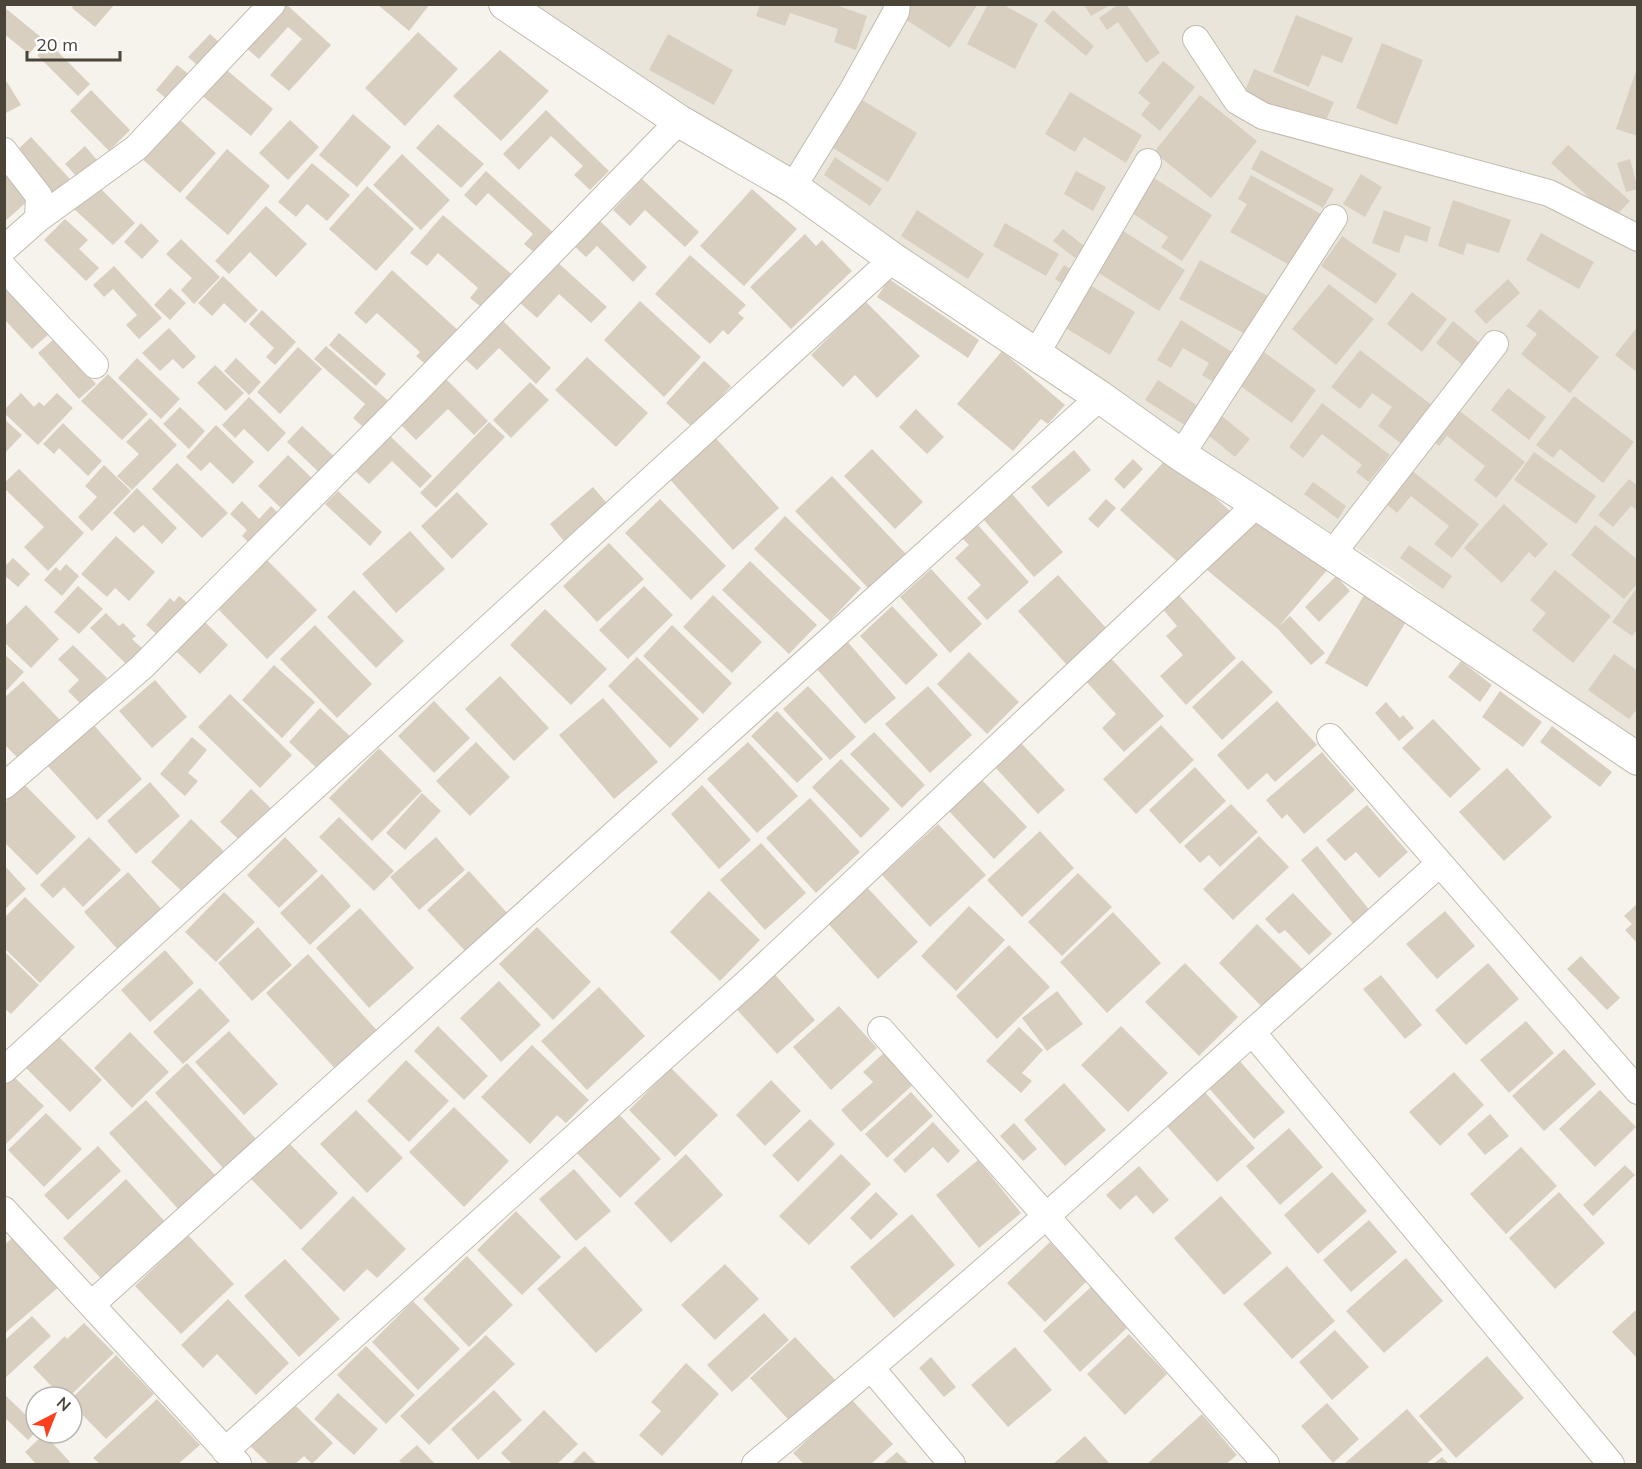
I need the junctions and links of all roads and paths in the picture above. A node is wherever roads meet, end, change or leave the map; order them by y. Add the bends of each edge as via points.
1 (272, 4) edge
2 (505, 4) edge
3 (897, 4) edge
4 (1196, 39) dead end
5 (680, 122) junction
6 (4, 151) edge
7 (1148, 162) dead end
8 (793, 187) junction
9 (1334, 218) dead end
10 (38, 219) junction
11 (1638, 238) edge
12 (4, 249) edge
13 (893, 259) junction
14 (4, 268) edge
15 (1495, 344) dead end
16 (1036, 354) junction
17 (95, 365) dead end
18 (1100, 398) junction
19 (1181, 455) junction
20 (1257, 504) junction
21 (1332, 554) junction
22 (1330, 737) dead end
23 (1638, 759) edge
24 (4, 786) edge
25 (1439, 864) junction
26 (880, 1030) dead end
27 (1252, 1032) junction
28 (4, 1070) edge
29 (1638, 1092) edge
30 (4, 1210) edge
31 (1046, 1217) junction
32 (92, 1304) junction
33 (872, 1369) junction
34 (232, 1458) edge
35 (755, 1464) edge
36 (952, 1464) edge
37 (1266, 1464) edge
38 (1611, 1464) edge

1 - 10 street via 136,148
2 - 5 street
3 - 8 street via 852,91
4 - 11 street via 1237,101 1263,116 1549,193
5 - 8 street
5 - 24 street via 142,667
6 - 10 street via 39,196
7 - 16 street
8 - 13 street
9 - 19 street
10 - 12 street
13 - 16 street
13 - 28 street
14 - 17 street
15 - 21 street
16 - 18 street
18 - 19 street
18 - 32 street
19 - 20 street
20 - 21 street
20 - 34 street
21 - 23 street
22 - 25 street
25 - 27 street
25 - 29 street
26 - 31 street
27 - 31 street
27 - 38 street
30 - 32 street
31 - 33 street
31 - 37 street
32 - 34 street
33 - 35 street
33 - 36 street

